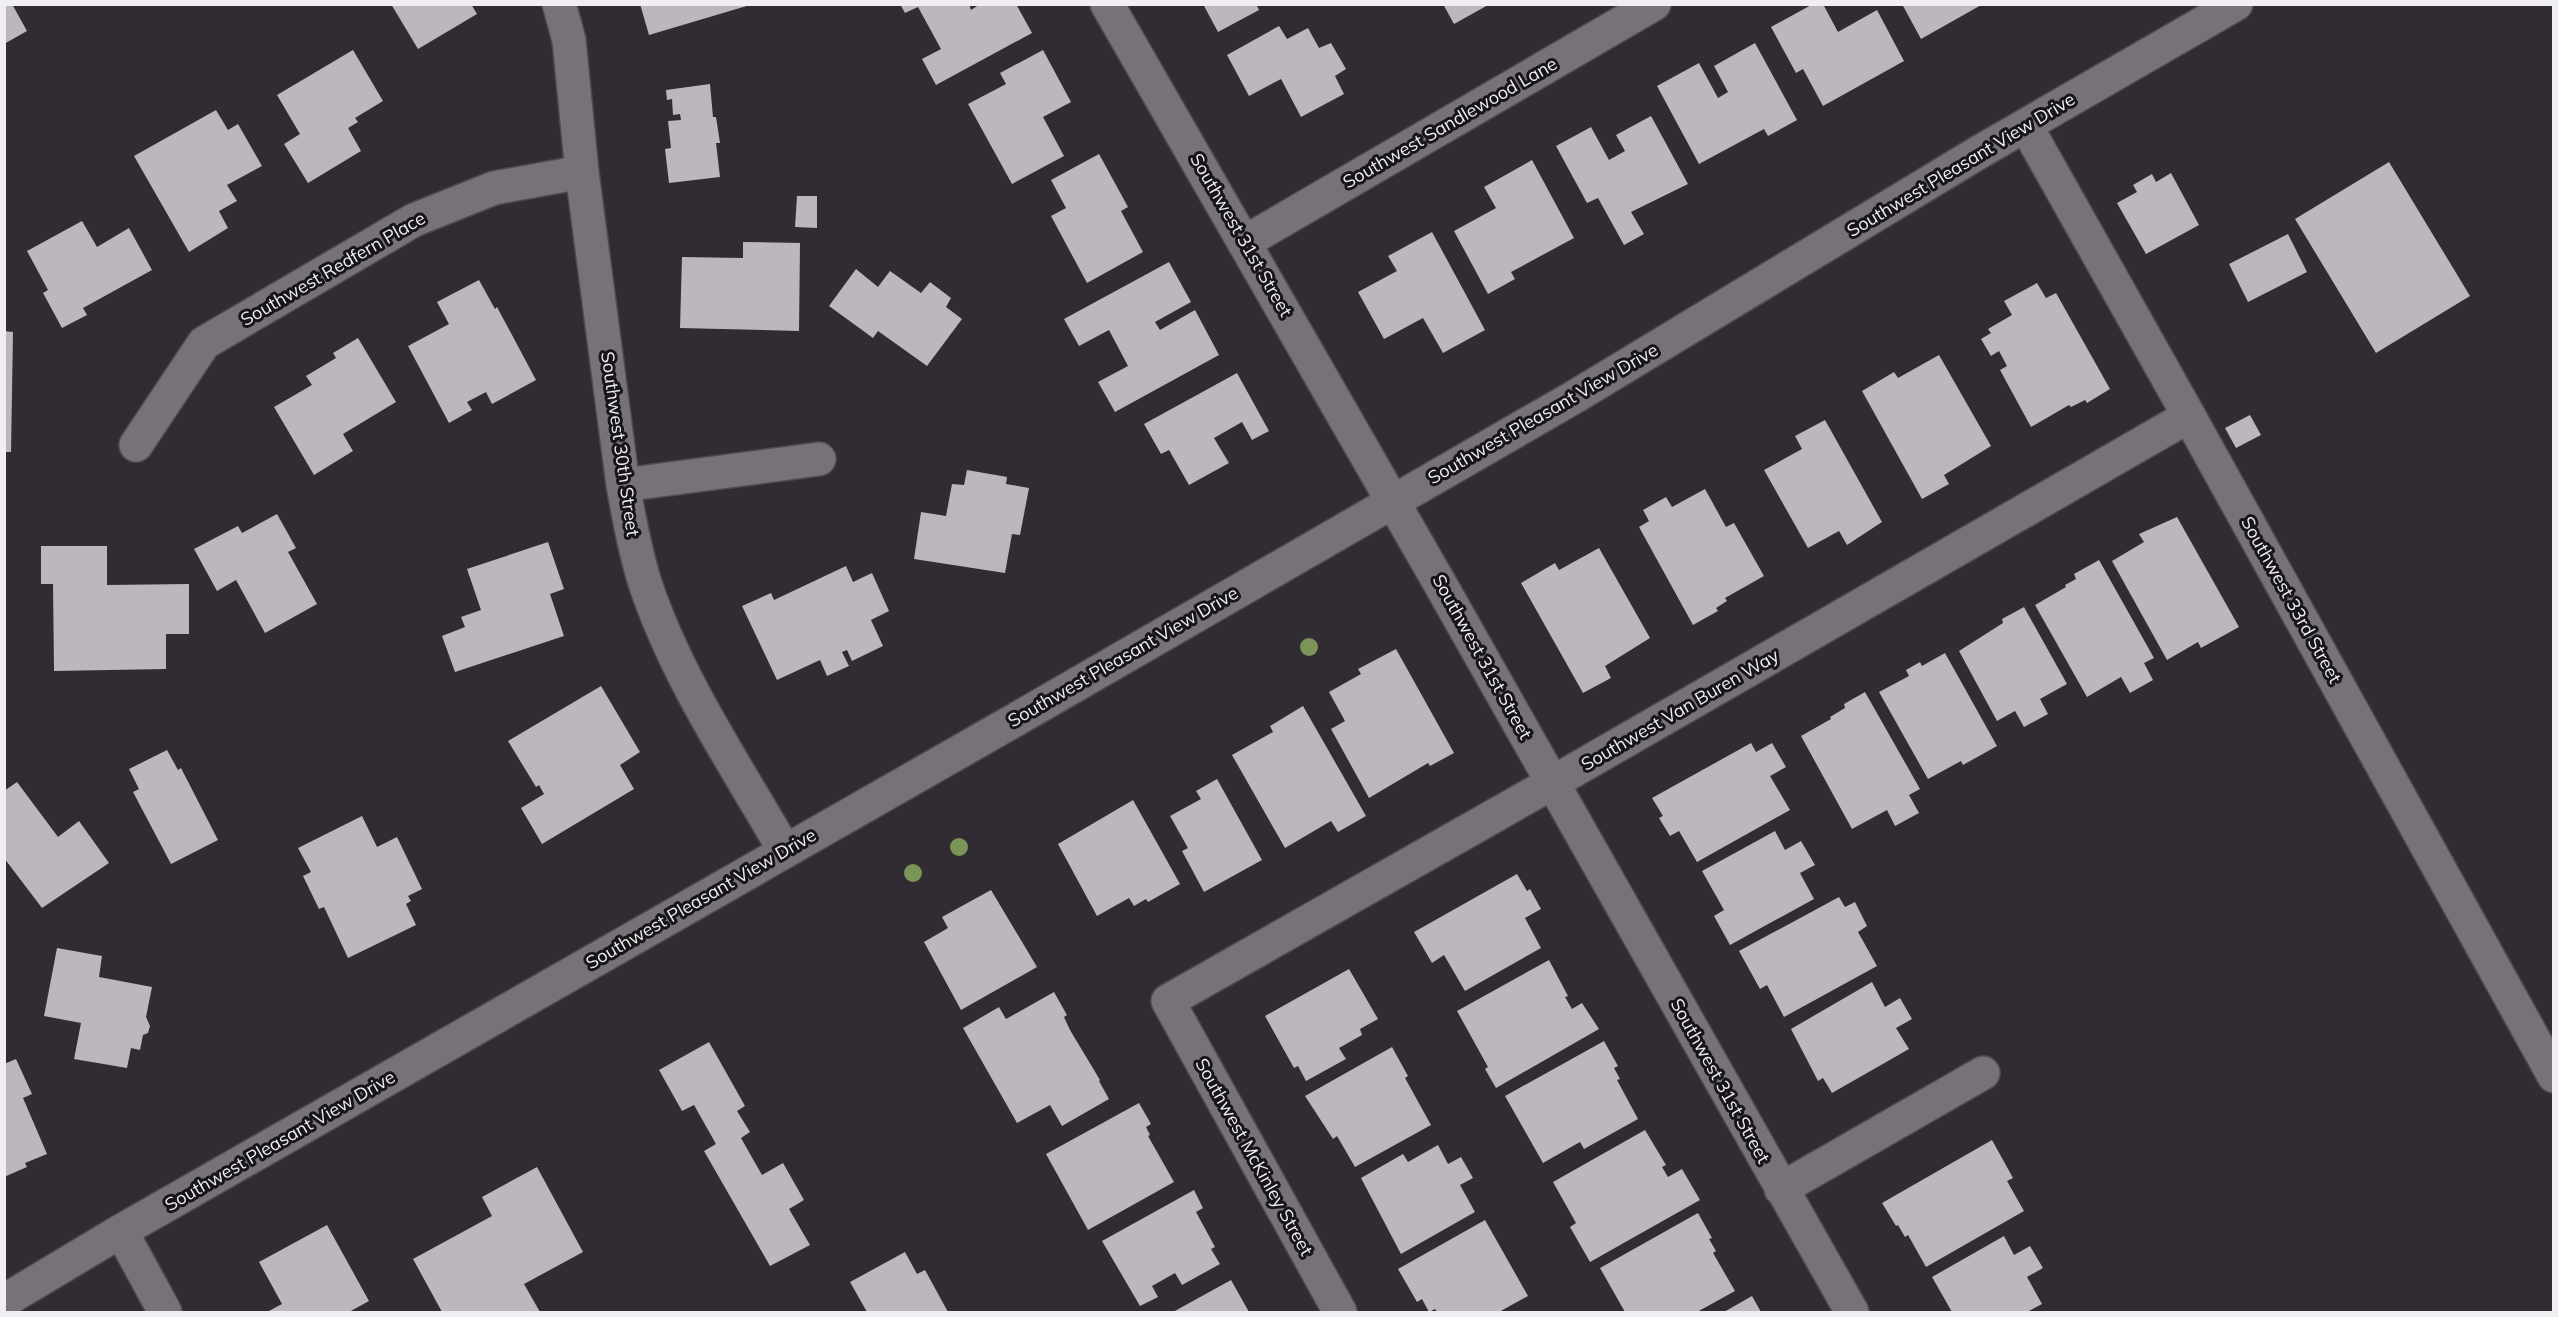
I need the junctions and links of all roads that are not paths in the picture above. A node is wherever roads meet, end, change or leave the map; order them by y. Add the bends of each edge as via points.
1 (559, 4) edge
2 (1107, 4) edge
3 (2236, 4) edge
4 (1638, 8) edge
5 (2026, 126) junction
6 (582, 172) junction
7 (1245, 242) junction
8 (2189, 416) junction
9 (136, 444) dead end
10 (819, 459) dead end
11 (623, 485) junction
12 (1393, 501) junction
13 (1552, 783) junction
14 (785, 851) junction
15 (1168, 1001) joint
16 (1983, 1073) dead end
17 (2553, 1076) edge
18 (1781, 1189) junction
19 (121, 1232) junction
20 (4, 1301) edge
21 (165, 1312) edge
22 (1340, 1312) edge
23 (1852, 1312) edge

1 - 6 street, Southwest 30th Street via 569,40
2 - 7 street, Southwest 31st Street
3 - 5 street, Southwest Pleasant View Drive
4 - 7 street, Southwest Sandlewood Lane
5 - 8 street, Southwest 33rd Street
5 - 12 street, Southwest Pleasant View Drive via 1612,375
6 - 9 street, Southwest Redfern Place via 494,188 414,220 204,343
6 - 11 street, Southwest 30th Street
7 - 12 street, Southwest 31st Street
8 - 13 street, Southwest Van Buren Way
8 - 17 street, Southwest 33rd Street
10 - 11 street
11 - 14 street, Southwest 30th Street via 632,536 665,637 692,692
12 - 13 street, Southwest 31st Street
12 - 14 street, Southwest Pleasant View Drive
13 - 15 street, Southwest Van Buren Way
13 - 18 street, Southwest 31st Street
14 - 19 street, Southwest Pleasant View Drive
15 - 22 street, Southwest McKinley Street
16 - 18 street
18 - 23 street, Southwest 31st Street
19 - 20 street, Southwest Pleasant View Drive
19 - 21 street

